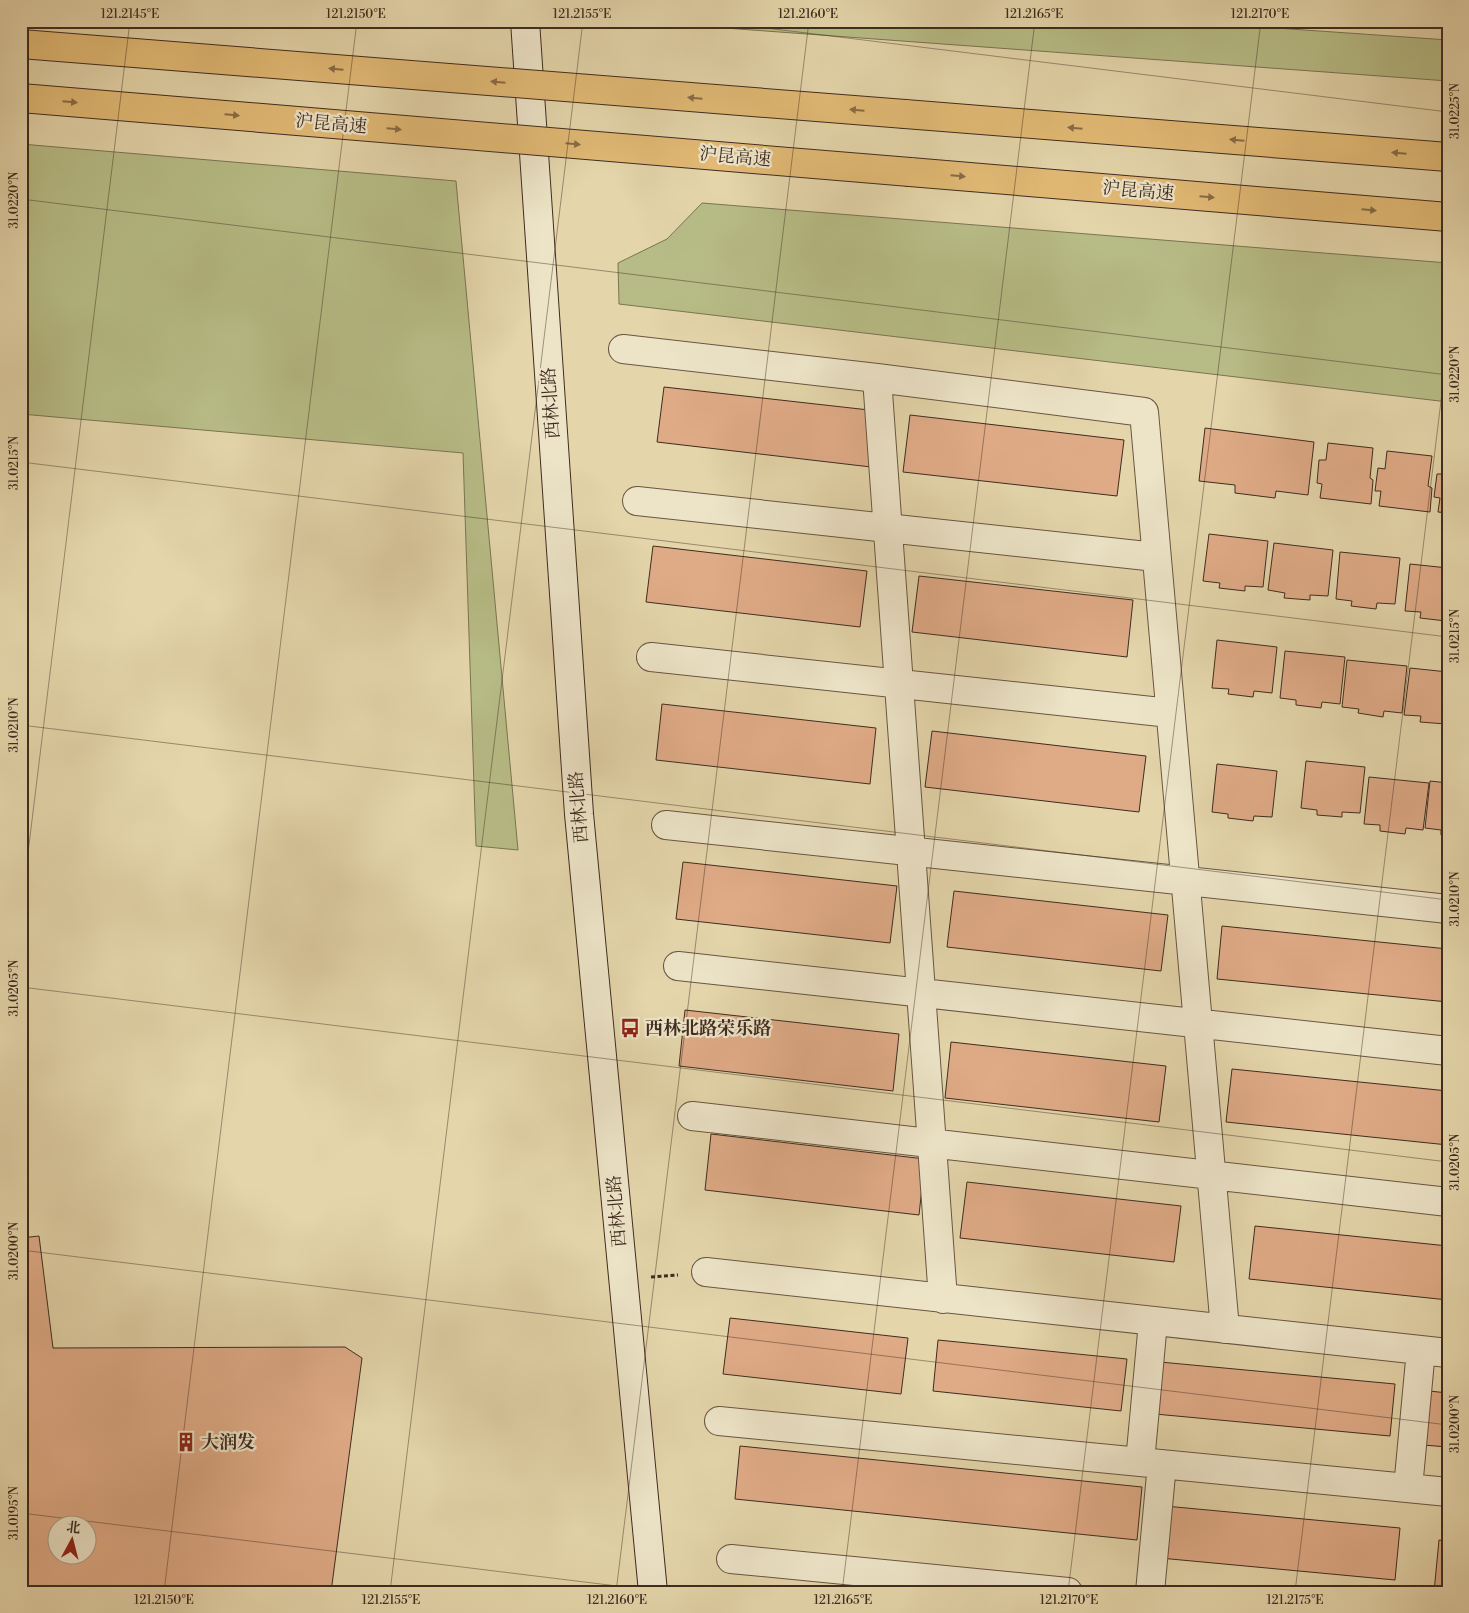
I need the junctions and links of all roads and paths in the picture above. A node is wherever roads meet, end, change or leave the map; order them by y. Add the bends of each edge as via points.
1 (525, 21) edge
2 (21, 44) edge
3 (21, 98) edge
4 (1448, 157) edge
5 (1448, 217) edge
6 (623, 349) dead end
7 (877, 378) junction
8 (637, 501) dead end
9 (888, 528) junction
10 (1156, 557) junction
11 (651, 657) dead end
12 (899, 684) junction
13 (1170, 713) junction
14 (666, 825) dead end
15 (911, 853) junction
16 (1185, 881) junction
17 (1448, 909) edge
18 (678, 966) dead end
19 (921, 992) junction
20 (1198, 1024) junction
21 (1448, 1051) edge
22 (692, 1116) dead end
23 (932, 1145) junction
24 (1211, 1176) junction
25 (1448, 1202) edge
26 (706, 1272) joint
27 (624, 1280) junction
28 (943, 1299) junction
29 (1153, 1322) junction
30 (1225, 1329) junction
31 (1435, 1351) edge
32 (719, 1421) dead end
33 (1151, 1463) junction
34 (1408, 1488) junction
35 (1448, 1492) edge
36 (731, 1559) dead end
37 (654, 1592) edge
38 (1068, 1592) edge
39 (1150, 1592) edge

1 - 27 street, 西林北路 via 579,814
4 -> 2 highway, bridge
3 -> 5 highway, 沪昆高速, bridge
6 - 7 street
7 - 9 street
7 - 10 street via 1144,412
8 - 9 street
9 - 10 street
9 - 12 street
10 - 13 street
11 - 12 street
12 - 13 street
12 - 15 street
13 - 16 street
14 - 15 street
15 - 16 street
15 - 19 street
16 - 17 street
16 - 20 street
18 - 19 street
19 - 20 street
19 - 23 street
20 - 21 street
20 - 24 street
22 - 23 street
23 - 24 street
23 - 28 street
24 - 25 street
24 - 30 street
26 - 27 path
26 - 28 street
27 - 37 street, 西林北路
28 - 29 street
29 - 30 street
29 - 33 street
30 - 31 street
31 - 34 street
32 - 33 street
33 - 34 street
33 - 39 street
34 - 35 street
36 - 38 street

